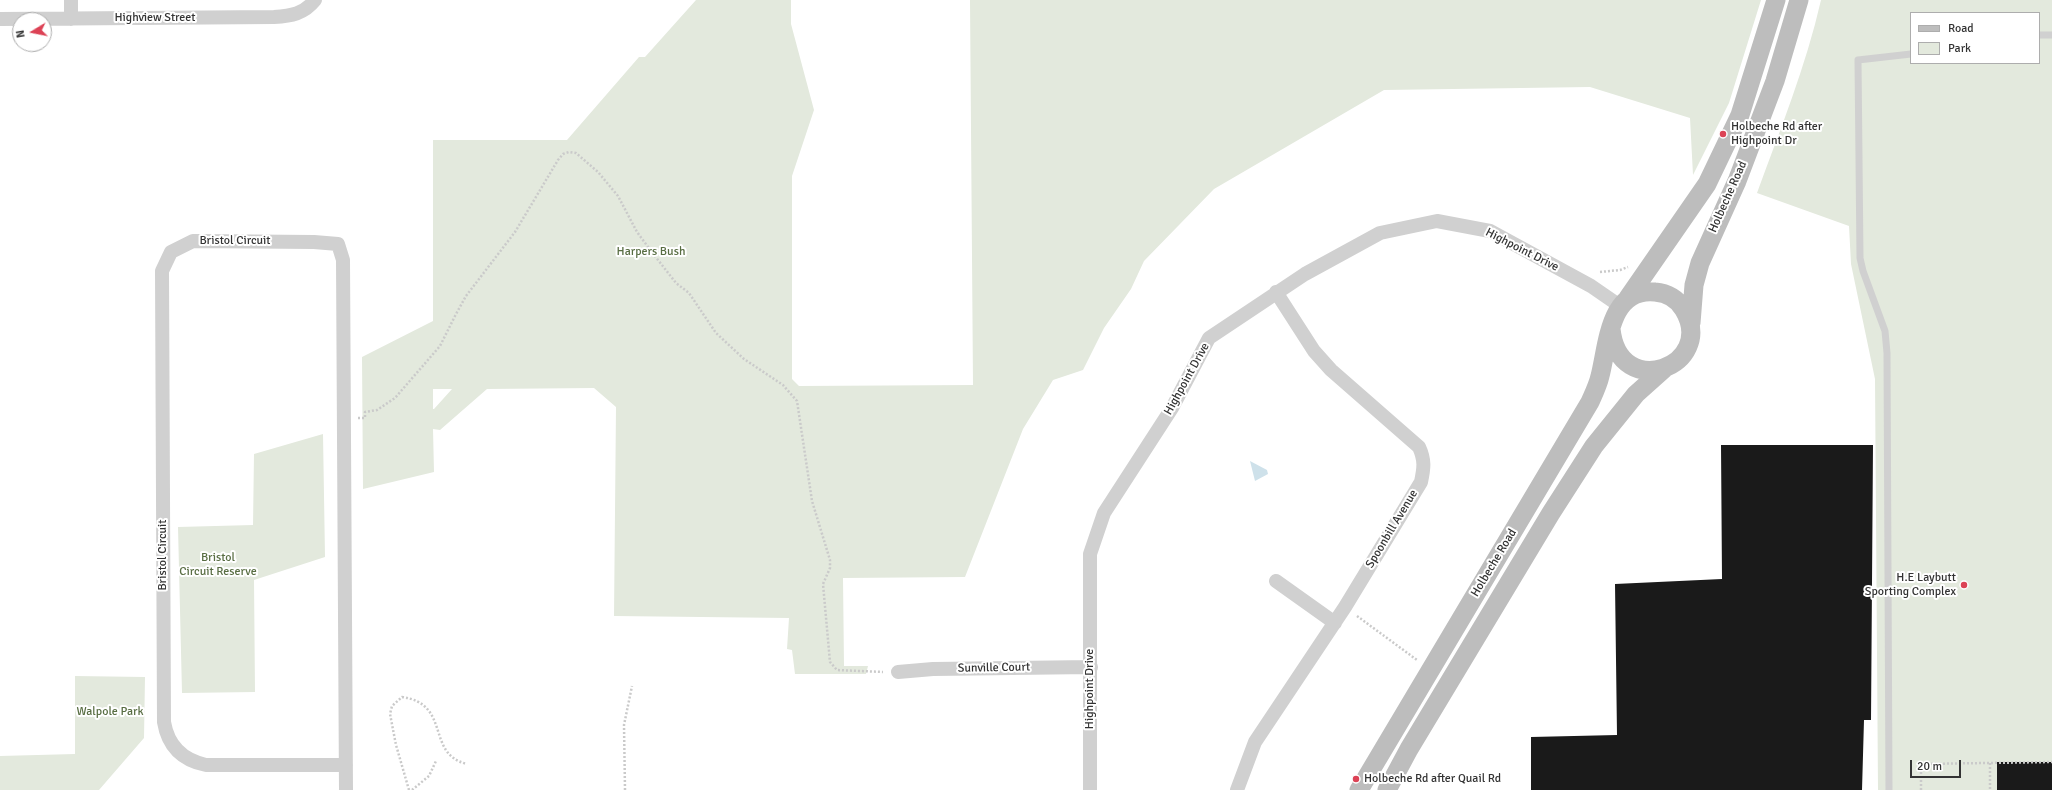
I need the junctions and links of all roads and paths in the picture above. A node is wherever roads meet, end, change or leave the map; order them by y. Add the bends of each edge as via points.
1 (71, 0) edge
2 (1776, 0) edge
3 (1799, 0) edge
4 (312, 4) edge
5 (0, 19) edge
6 (71, 19) junction
7 (2040, 35) edge
8 (2052, 35) edge
9 (1910, 54) edge
10 (1632, 265) dead end
11 (1591, 286) junction
12 (1276, 292) junction
13 (1624, 302) junction
14 (1691, 328) junction
15 (1611, 329) junction
16 (1664, 369) junction
17 (354, 418) dead end
18 (1276, 581) dead end
19 (1345, 607) junction
20 (1335, 623) junction
21 (1419, 661) dead end
22 (1091, 667) junction
23 (898, 672) joint
24 (632, 686) dead end
25 (436, 761) dead end
26 (2052, 762) edge
27 (1990, 763) junction
28 (467, 764) dead end
29 (346, 765) junction
30 (346, 790) edge
31 (410, 790) edge
32 (624, 790) edge
33 (1090, 790) edge
34 (1237, 790) edge
35 (1359, 790) edge
36 (1387, 790) edge
37 (1889, 790) edge
38 (1921, 790) edge
39 (1990, 790) edge

1 - 6 street
2 - 13 street, Holbeche Road via 1740,115 1707,184
3 - 14 street, Holbeche Road via 1775,81 1736,181 1700,263 1694,285
4 - 6 street, Highview Street via 293,15 274,17
5 - 6 street, Highview Street
7 - 8 lane
9 - 37 lane via 1858,60 1860,258 1862,271 1885,331 1886,353
10 - 11 path via 1620,270 1599,272
11 - 12 street, Highpoint Drive via 1490,232 1437,221 1380,233
11 - 13 street, Highpoint Drive
12 - 19 street, Spoonbill Avenue via 1314,351 1331,370 1410,438 1419,447 1424,458 1421,482
12 - 22 street, Highpoint Drive via 1209,338 1172,408 1104,513 1090,554
13 - 14 street via 1638,293 1661,292 1682,305
13 - 15 street via 1614,317
14 - 16 street via 1684,354
15 - 16 street via 1615,348 1627,363 1638,369
15 - 35 street, Holbeche Road via 1600,376 1590,402
16 - 36 street, Holbeche Road via 1636,394 1594,446 1550,514
17 - 23 path via 365,418 365,412 377,410 395,398 431,357 440,346 466,296 516,232 562,154 576,153 598,172 618,196 637,232 667,272 689,293 716,333 744,359 783,385 796,401 812,501 830,560 830,568 823,584 830,662 837,670
18 - 20 street
19 - 20 street, Spoonbill Avenue
19 - 21 path
20 - 34 street, Spoonbill Avenue via 1255,742
22 - 23 street, Sunville Court via 933,669
22 - 33 street, Highpoint Drive
24 - 32 path via 624,725
25 - 31 path via 429,776
26 - 27 path
27 - 38 path via 1921,764
27 - 39 path
28 - 31 path via 454,759 447,752 432,714 417,701 402,697 392,706 390,714 399,757
29 - 29 street, Bristol Circuit via 343,260 338,244 192,241 171,252 162,271 166,735 176,750 186,758 206,765
29 - 30 street, Bristol Circuit

